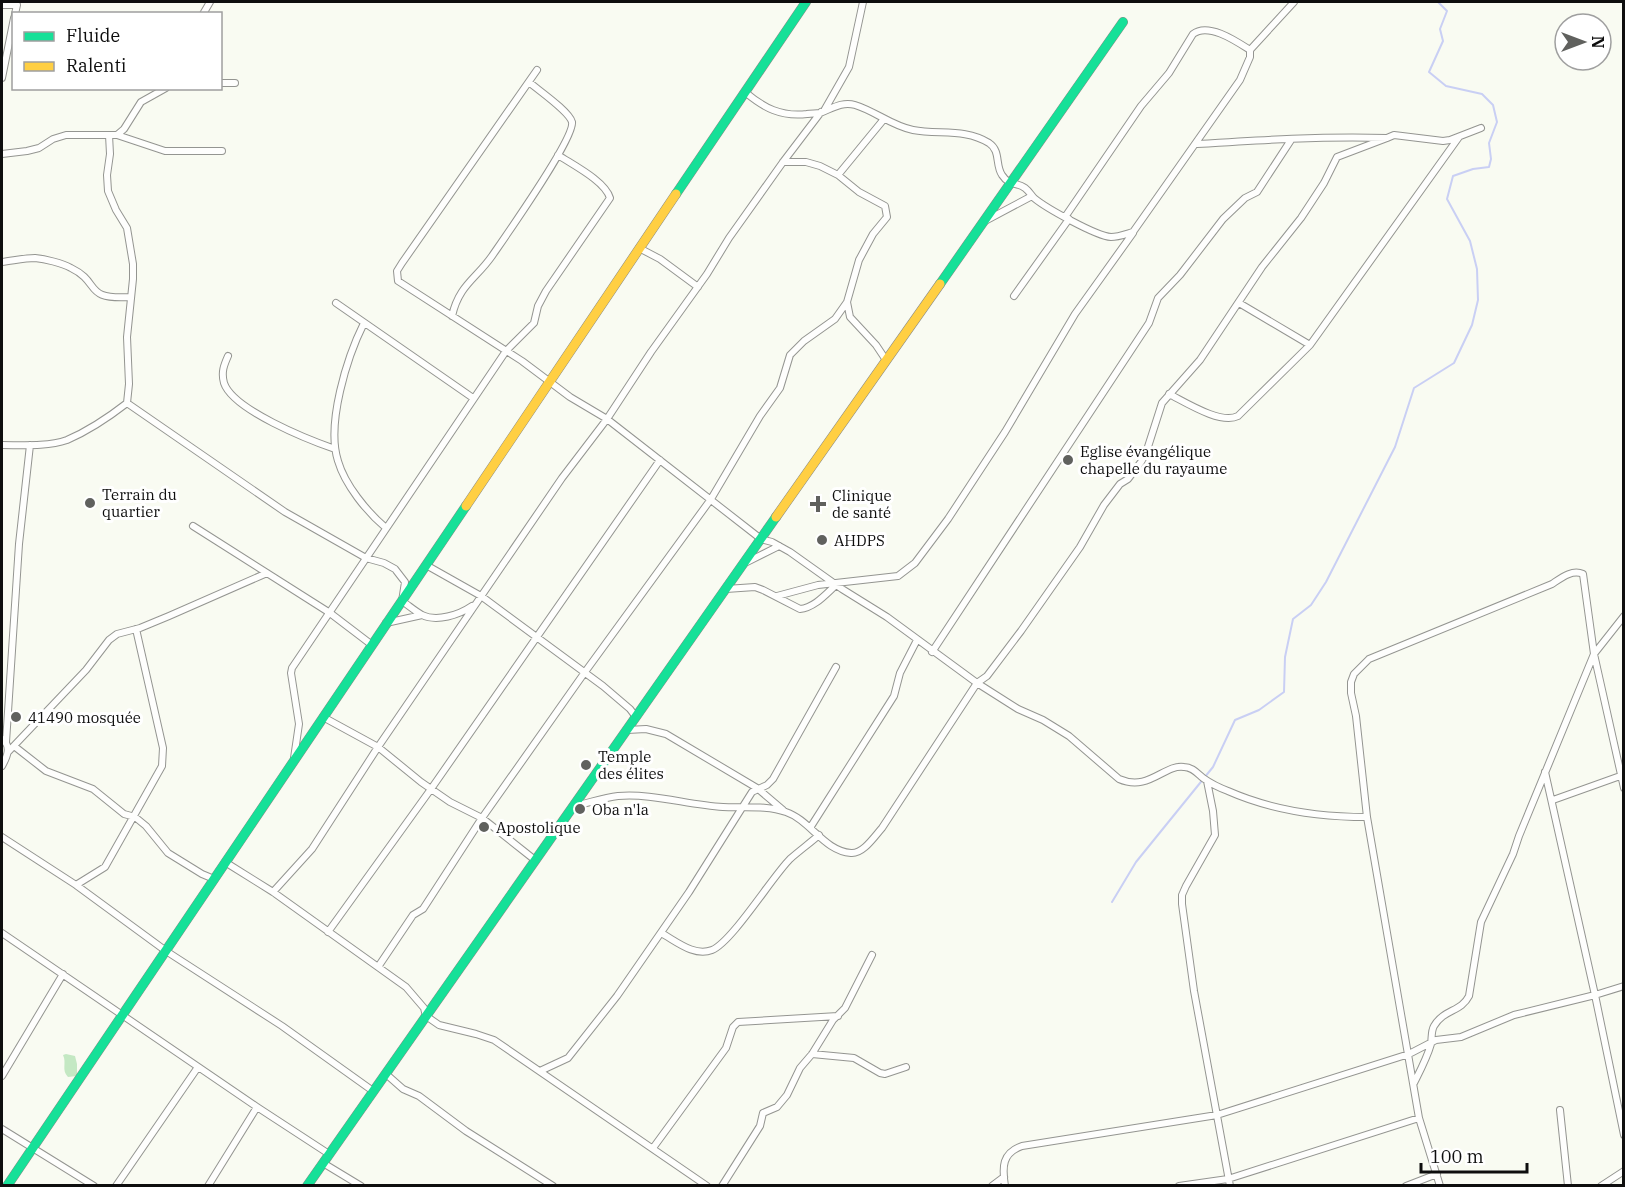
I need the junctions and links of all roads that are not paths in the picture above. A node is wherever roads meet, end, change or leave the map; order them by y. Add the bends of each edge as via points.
1 (806, 2) edge
2 (863, 2) edge
3 (1294, 2) edge
4 (2, 5) edge
5 (15, 12) edge
6 (1123, 22) dead end
7 (12, 28) edge
8 (1250, 50) junction
9 (537, 70) dead end
10 (2, 78) edge
11 (529, 82) junction
12 (222, 83) edge
13 (235, 83) dead end
14 (162, 90) edge
15 (745, 92) junction
16 (823, 111) junction
17 (884, 118) junction
18 (1481, 128) dead end
19 (109, 135) junction
20 (117, 135) junction
21 (1459, 137) junction
22 (1387, 138) junction
23 (1291, 140) junction
24 (1197, 144) junction
25 (222, 151) dead end
26 (2, 153) edge
27 (558, 155) junction
28 (783, 162) junction
29 (838, 175) junction
30 (1010, 184) junction
31 (1032, 196) junction
32 (1067, 218) junction
33 (982, 223) junction
34 (1133, 232) junction
35 (639, 248) junction
36 (2, 262) edge
37 (698, 287) junction
38 (1014, 296) dead end
39 (131, 297) junction
40 (846, 302) junction
41 (336, 303) dead end
42 (1239, 303) junction
43 (452, 316) junction
44 (364, 323) junction
45 (1310, 345) junction
46 (506, 351) junction
47 (228, 356) dead end
48 (886, 360) junction
49 (549, 383) junction
50 (1169, 394) junction
51 (473, 398) junction
52 (127, 403) junction
53 (607, 418) junction
54 (2, 445) edge
55 (30, 445) junction
56 (335, 449) junction
57 (660, 459) junction
58 (711, 499) junction
59 (192, 526) dead end
60 (386, 528) junction
61 (761, 539) junction
62 (779, 546) junction
63 (366, 558) junction
64 (743, 564) junction
65 (426, 565) junction
66 (267, 573) junction
67 (835, 584) junction
68 (726, 589) junction
69 (481, 596) junction
70 (777, 596) junction
71 (402, 601) junction
72 (477, 602) junction
73 (330, 613) junction
74 (423, 615) junction
75 (1623, 616) edge
76 (386, 623) junction
77 (136, 629) junction
78 (537, 636) junction
79 (917, 640) junction
80 (372, 645) junction
81 (932, 652) junction
82 (1594, 654) junction
83 (836, 667) dead end
84 (585, 672) junction
85 (977, 683) junction
86 (323, 717) junction
87 (636, 717) junction
88 (299, 724) junction
89 (627, 730) junction
90 (309, 739) junction
91 (4, 741) edge
92 (14, 746) junction
93 (378, 747) junction
94 (8, 752) junction
95 (293, 762) junction
96 (2, 766) edge
97 (1545, 772) junction
98 (1622, 775) edge
99 (1208, 781) junction
100 (757, 788) junction
101 (1623, 788) edge
102 (431, 789) junction
103 (1552, 800) junction
104 (573, 806) junction
105 (740, 808) junction
106 (784, 811) junction
107 (135, 817) junction
108 (1367, 817) junction
109 (482, 818) junction
110 (810, 828) junction
111 (819, 835) junction
112 (2, 837) edge
113 (535, 860) junction
114 (225, 862) junction
115 (214, 879) junction
116 (76, 885) junction
117 (273, 892) junction
118 (337, 920) junction
119 (328, 932) junction
120 (2, 933) edge
121 (661, 933) junction
122 (339, 940) junction
123 (166, 951) junction
124 (872, 955) dead end
125 (378, 967) junction
126 (63, 974) junction
127 (1623, 986) edge
128 (1596, 995) junction
129 (122, 1015) junction
130 (426, 1016) junction
131 (837, 1016) junction
132 (1431, 1044) junction
133 (812, 1054) junction
134 (1409, 1054) junction
135 (198, 1067) junction
136 (906, 1067) dead end
137 (540, 1071) junction
138 (386, 1074) junction
139 (2, 1076) edge
140 (1414, 1084) junction
141 (373, 1091) junction
142 (257, 1107) junction
143 (1560, 1110) dead end
144 (1217, 1115) junction
145 (1419, 1118) junction
146 (2, 1129) edge
147 (1623, 1135) edge
148 (33, 1148) junction
149 (653, 1148) junction
150 (330, 1154) junction
151 (323, 1163) junction
152 (1623, 1170) edge
153 (1437, 1174) junction
154 (1004, 1177) junction
155 (1229, 1182) edge
156 (7, 1185) edge
157 (94, 1185) edge
158 (116, 1185) edge
159 (208, 1185) edge
160 (307, 1185) edge
161 (361, 1185) edge
162 (554, 1185) edge
163 (706, 1185) edge
164 (722, 1185) edge
165 (992, 1185) edge
166 (1005, 1185) edge
167 (1179, 1185) edge
168 (1406, 1185) edge
169 (1440, 1185) edge
170 (1568, 1185) edge
171 (1601, 1185) edge

1 - 15 street
2 - 16 street via 849,67
3 - 8 street
4 - 5 street via 17,5
6 - 30 street
7 - 10 street
8 - 24 street via 1240,80
8 - 32 street via 1207,30 1193,34
9 - 11 street
11 - 27 street via 570,116 572,129
11 - 43 street via 397,271 398,281
12 - 13 street
14 - 20 street via 141,102
15 - 16 street via 780,113
15 - 35 street
16 - 17 street via 850,104
16 - 28 street
17 - 29 street
17 - 30 street via 912,130 963,133 989,144 998,153 1001,174
18 - 21 street
19 - 20 street
19 - 26 street via 66,135 39,148
19 - 39 street via 108,191 127,228 133,264
20 - 25 street via 165,151
21 - 22 street via 1443,141 1403,135
21 - 45 street
22 - 23 street via 1334,136
22 - 42 street via 1337,157 1301,218
23 - 24 street
23 - 81 street via 1257,192 1223,219 1158,298 1149,323
24 - 34 street
27 - 43 street via 491,258 459,294
27 - 46 street via 608,190 610,198 546,291 534,323
28 - 29 street via 813,163
28 - 37 street
29 - 40 street via 885,206 887,213 859,260
30 - 31 street via 1024,187
30 - 33 street
31 - 32 street
31 - 33 street
32 - 34 street via 1111,237
32 - 38 street
33 - 48 street
34 - 67 street via 1075,314 948,519 915,563 898,576
35 - 37 street
35 - 49 street
36 - 39 street via 35,258 63,265 74,269 96,293 111,298
37 - 53 street
39 - 52 street
40 - 48 street via 850,317
40 - 58 street via 835,319 790,355 780,388
41 - 44 street
42 - 45 street
42 - 50 street via 1200,360
43 - 46 street
44 - 51 street
44 - 56 street via 340,392
45 - 50 street via 1232,419
46 - 49 street
46 - 51 street
47 - 56 street via 222,369 224,383 233,397 274,423
48 - 61 street
49 - 53 street
49 - 65 street
50 - 85 street via 1158,411 1141,462 1104,505 1080,547 1021,631 987,676
51 - 60 street
52 - 55 street via 65,440
52 - 63 street via 285,512
53 - 57 street
53 - 69 street
54 - 55 street
55 - 91 street
56 - 60 street via 355,494
57 - 58 street
57 - 78 street
58 - 61 street
58 - 84 street
59 - 66 street
60 - 63 street
61 - 62 street
61 - 64 street
62 - 64 street
62 - 67 street
63 - 71 street via 384,562 399,573 405,582
63 - 73 street
64 - 68 street
65 - 69 street
65 - 71 street
66 - 73 street
66 - 77 street
67 - 70 street
67 - 70 street via 806,609
67 - 79 street
68 - 70 street via 755,587
68 - 87 street
69 - 72 street
69 - 78 street
71 - 74 street
71 - 76 street
72 - 74 street via 463,612 438,618
72 - 93 street
73 - 80 street
73 - 88 street via 292,669
74 - 76 street
75 - 82 street
76 - 80 street
77 - 92 street via 109,640
77 - 107 street via 163,748 162,766
78 - 84 street
78 - 102 street
79 - 81 street
79 - 110 street via 900,673 894,696
80 - 86 street
81 - 85 street
82 - 97 street
82 - 98 street
82 - 108 street via 1583,574 1578,572 1369,659 1351,682
83 - 100 street via 773,779
84 - 87 street
84 - 109 street
85 - 99 street via 1069,736 1128,783 1156,778 1178,766 1186,766
85 - 111 street via 882,828 865,847 850,853
86 - 90 street
86 - 93 street
87 - 89 street
88 - 90 street
88 - 95 street
89 - 100 street via 666,734
89 - 104 street
90 - 95 street
91 - 94 street
92 - 94 street
92 - 107 street via 46,771 93,789 124,814
93 - 102 street
93 - 117 street via 312,849
94 - 96 street
95 - 114 street
97 - 103 street
97 - 132 street via 1513,855 1481,922 1469,996 1465,1004 1442,1016 1433,1028
98 - 101 street
98 - 103 street
99 - 108 street via 1258,803 1342,817
99 - 144 street via 1215,836 1186,886 1182,904
100 - 105 street
100 - 106 street
102 - 109 street
102 - 118 street
103 - 128 street
104 - 105 street via 619,796
104 - 113 street
105 - 106 street
105 - 121 street
106 - 110 street via 801,818
107 - 115 street via 168,852
107 - 116 street via 105,867
108 - 134 street
109 - 113 street
109 - 125 street via 423,909 413,915
110 - 111 street
111 - 121 street via 790,859 729,935 712,950 691,950
112 - 116 street
113 - 130 street
114 - 115 street
114 - 117 street
115 - 123 street
116 - 123 street
117 - 119 street
118 - 119 street
118 - 122 street
119 - 122 street
120 - 126 street
121 - 137 street via 568,1058
122 - 125 street
123 - 129 street
123 - 141 street
124 - 131 street
125 - 130 street via 406,987
126 - 129 street
126 - 139 street
127 - 128 street
128 - 132 street via 1514,1016
128 - 147 street
129 - 135 street
129 - 148 street
130 - 137 street via 448,1029 494,1040
130 - 138 street
131 - 133 street
131 - 149 street via 738,1022 726,1048
132 - 134 street
132 - 140 street
133 - 136 street via 854,1058 885,1074
133 - 164 street via 796,1073 781,1104 763,1113 760,1126
134 - 140 street
134 - 144 street
135 - 142 street
135 - 158 street
137 - 149 street
138 - 141 street
138 - 162 street via 466,1131
140 - 145 street
141 - 150 street
142 - 150 street
142 - 159 street
143 - 170 street
144 - 154 street via 1022,1146 1008,1153
144 - 155 street
145 - 153 street
145 - 155 street
146 - 148 street
148 - 156 street
148 - 157 street
149 - 163 street
150 - 151 street
151 - 160 street
151 - 161 street
152 - 171 street
153 - 168 street
153 - 169 street
154 - 165 street
154 - 166 street
155 - 167 street

